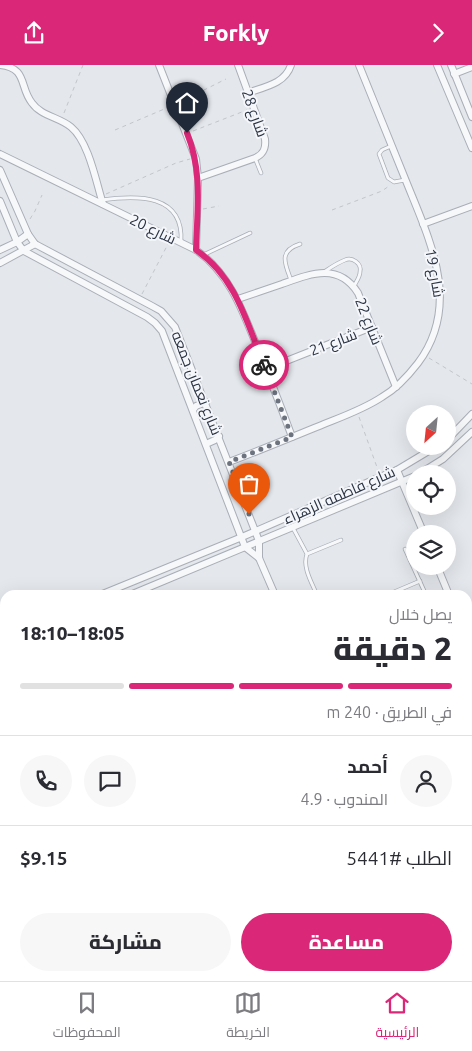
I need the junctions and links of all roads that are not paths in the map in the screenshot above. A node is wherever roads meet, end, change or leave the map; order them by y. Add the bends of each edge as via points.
1 (0, 65) edge
2 (159, 65) edge
3 (238, 65) edge
4 (291, 65) edge
5 (359, 65) edge
6 (436, 65) edge
7 (451, 65) edge
8 (472, 67) edge
9 (454, 74) junction
10 (247, 93) junction
11 (472, 117) edge
12 (391, 145) junction
13 (472, 149) edge
14 (0, 154) edge
15 (255, 158) junction
16 (0, 170) edge
17 (261, 173) dead end
18 (198, 178) junction
19 (405, 180) junction
20 (102, 200) junction
21 (0, 201) edge
22 (472, 206) edge
23 (423, 224) junction
24 (250, 233) dead end
25 (28, 234) junction
26 (17, 242) junction
27 (181, 243) junction
28 (35, 244) junction
29 (300, 244) dead end
30 (0, 250) edge
31 (196, 250) junction
32 (24, 251) junction
33 (203, 255) junction
34 (0, 263) edge
35 (322, 272) junction
36 (292, 281) junction
37 (354, 287) junction
38 (238, 299) junction
39 (372, 327) junction
40 (266, 369) junction
41 (396, 387) junction
42 (206, 402) junction
43 (193, 410) junction
44 (472, 415) edge
45 (456, 431) edge
46 (472, 433) edge
47 (219, 436) junction
48 (292, 437) junction
49 (206, 443) junction
50 (422, 455) edge
51 (229, 462) junction
52 (434, 465) edge
53 (398, 470) junction
54 (406, 481) edge
55 (403, 483) junction
56 (420, 525) edge
57 (293, 527) junction
58 (255, 531) junction
59 (242, 537) junction
60 (341, 540) dead end
61 (259, 541) junction
62 (245, 547) junction
63 (307, 554) junction
64 (259, 558) junction
65 (417, 575) edge
66 (440, 575) edge
67 (420, 581) junction
68 (112, 590) edge
69 (142, 590) edge
70 (274, 590) edge
71 (315, 590) edge
72 (399, 590) edge
73 (424, 590) edge
74 (446, 590) edge

1 - 20 street via 15,69 20,75 32,104 78,134
2 - 18 street via 196,159
3 - 10 street, شارع 28
4 - 10 street via 281,81
5 - 12 street, شارع 19
6 - 13 street
7 - 9 street
8 - 9 street
9 - 11 street
10 - 15 street, شارع 28 via 266,145
12 - 19 street, شارع 19
12 - 19 lane via 379,154 388,178 394,182
14 - 20 street, شارع 20
15 - 17 lane
15 - 18 street, شارع 28
16 - 25 street, شارع نعمان جمعه
18 - 31 street
19 - 23 street, شارع 19
20 - 27 street, شارع 20
20 - 27 lane via 138,197 158,201 171,209 179,220
21 - 26 street, شارع نعمان جمعه
22 - 23 street
23 - 41 street, شارع 19 via 436,264 440,304 438,324 424,355
24 - 33 lane
25 - 26 street
25 - 28 street, شارع نعمان جمعه
26 - 30 street
26 - 32 street, شارع نعمان جمعه
27 - 31 street, شارع 20
28 - 32 street
28 - 42 street, شارع نعمان جمعه via 161,311 175,327
29 - 36 lane via 288,250 285,256
31 - 33 street, شارع 20
32 - 34 street
32 - 43 street, شارع نعمان جمعه via 155,323 167,341
33 - 38 street, شارع 20 via 224,277
35 - 36 street
35 - 37 street, شارع 22 via 340,276
35 - 37 lane via 353,259 360,267
36 - 38 street
37 - 39 street, شارع 22
38 - 40 street, شارع 20
39 - 40 street, شارع 21
39 - 41 street, شارع 22
40 - 48 street, شارع 20
41 - 48 street, شارع 19 via 356,411
42 - 43 street
42 - 47 street, شارع نعمان جمعه
43 - 49 street, شارع نعمان جمعه
44 - 45 street
46 - 52 street, شارع فاطمه الزهراء
47 - 49 street
47 - 51 street, شارع نعمان جمعه
48 - 51 street, شارع 19
49 - 59 street, شارع نعمان جمعه
50 - 53 street, شارع فاطمه الزهراء
51 - 58 street, شارع نعمان جمعه
53 - 55 street
53 - 58 street, شارع فاطمه الزهراء
54 - 55 street, شارع فاطمه الزهراء
55 - 56 street
55 - 57 street, شارع فاطمه الزهراء
57 - 61 street, شارع فاطمه الزهراء
57 - 63 lane
58 - 59 street, شارع فاطمه الزهراء
58 - 61 street, شارع نعمان جمعه
59 - 62 street, شارع نعمان جمعه
59 - 68 street, شارع فاطمه الزهراء
60 - 63 lane
61 - 62 street, شارع فاطمه الزهراء
61 - 64 street, شارع نعمان جمعه
62 - 64 street, شارع نعمان جمعه
62 - 69 street, شارع فاطمه الزهراء
63 - 71 lane via 306,568
64 - 70 street, شارع نعمان جمعه
65 - 67 lane
66 - 74 street
67 - 72 lane
67 - 73 lane

